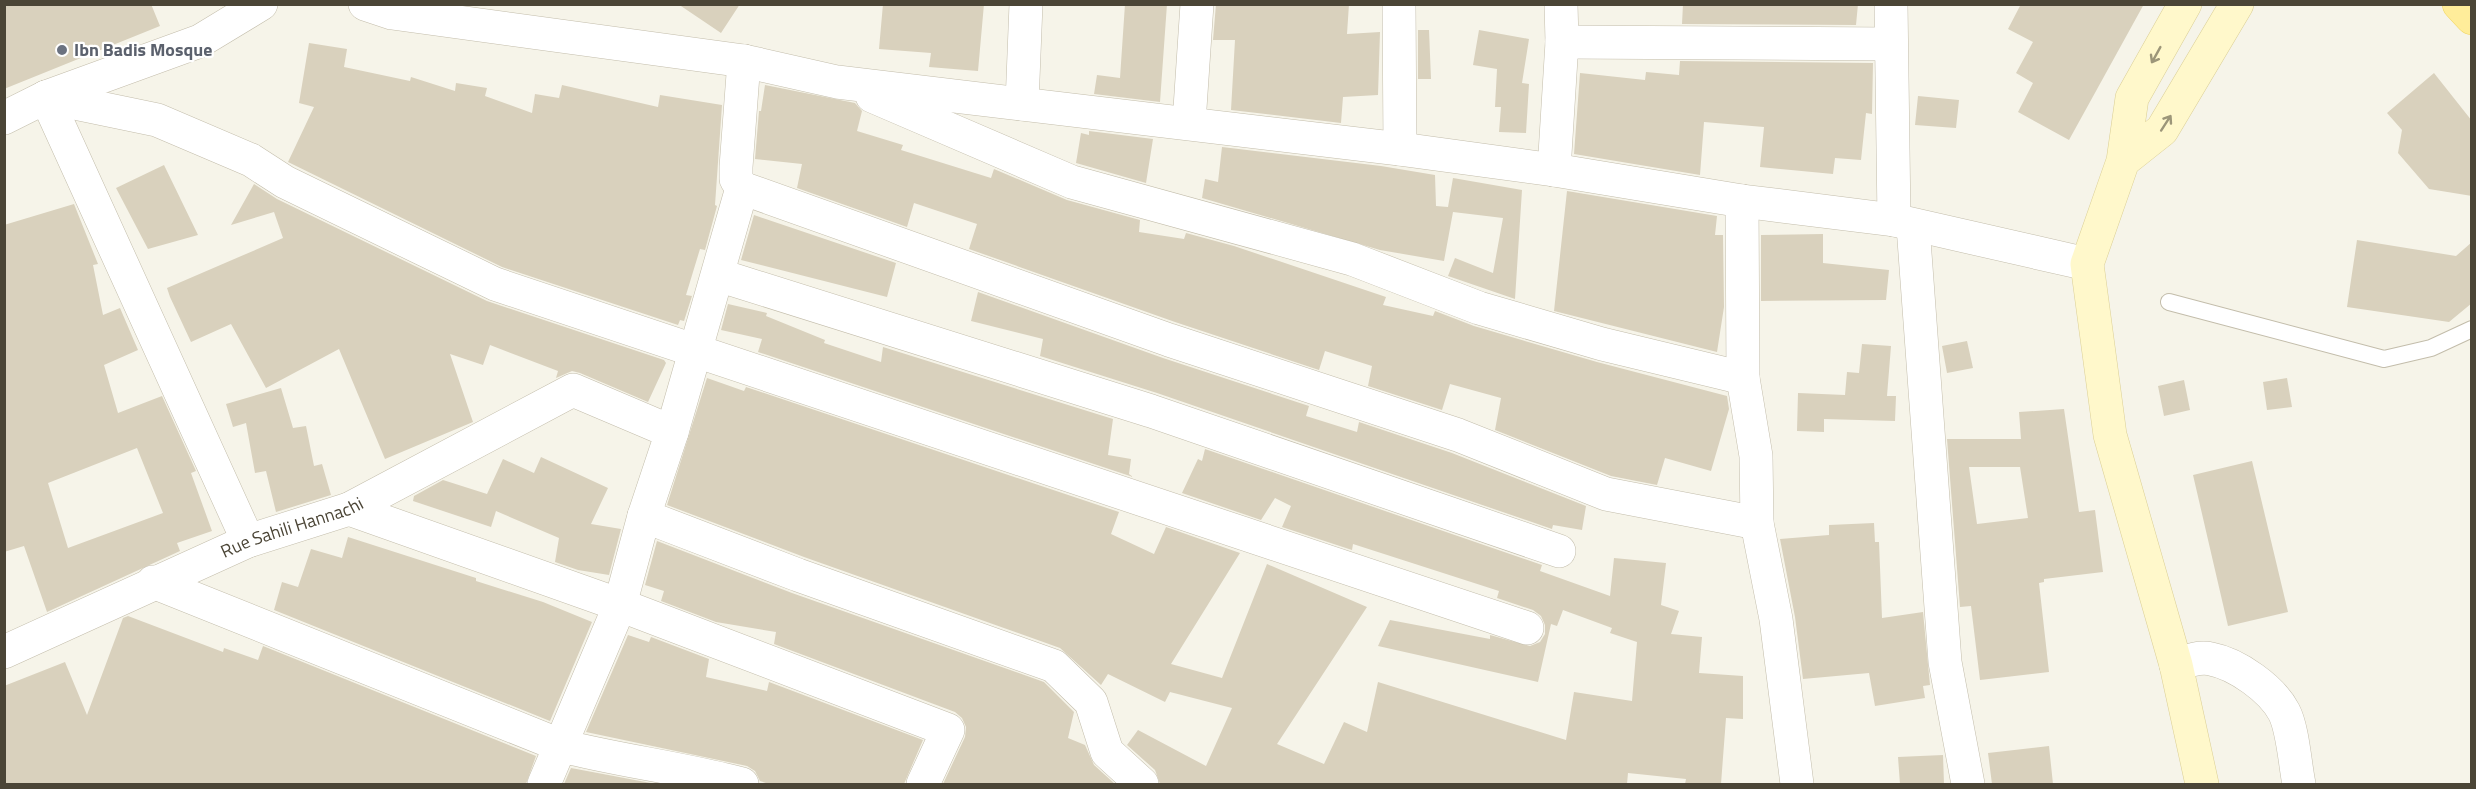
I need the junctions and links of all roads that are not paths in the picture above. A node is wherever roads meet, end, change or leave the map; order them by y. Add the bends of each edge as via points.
1 (261, 4) edge
2 (1026, 4) edge
3 (1197, 4) edge
4 (1399, 4) edge
5 (1561, 4) edge
6 (1891, 4) edge
7 (2185, 4) edge
8 (2237, 4) edge
9 (2459, 4) edge
10 (384, 7) edge
11 (2472, 18) edge
12 (1562, 42) junction
13 (1890, 44) junction
14 (744, 61) junction
15 (837, 81) junction
16 (46, 98) junction
17 (1022, 104) junction
18 (5, 116) edge
19 (1189, 123) junction
20 (1400, 149) junction
21 (2122, 160) junction
22 (1554, 170) junction
23 (742, 188) junction
24 (1742, 201) junction
25 (1904, 223) junction
26 (2087, 264) junction
27 (718, 275) junction
28 (2169, 302) dead end
29 (2472, 329) edge
30 (696, 351) junction
31 (1743, 378) junction
32 (672, 432) junction
33 (349, 509) junction
34 (644, 516) junction
35 (1757, 524) junction
36 (248, 541) junction
37 (1559, 551) dead end
38 (153, 582) junction
39 (620, 604) junction
40 (1527, 628) dead end
41 (4, 652) edge
42 (2176, 665) junction
43 (562, 746) junction
44 (544, 784) edge
45 (742, 784) edge
46 (922, 784) edge
47 (1142, 784) edge
48 (1797, 784) edge
49 (1968, 784) edge
50 (2202, 784) edge
51 (2299, 784) edge

1 - 16 street via 200,41
2 - 17 street
3 - 19 street
4 - 20 street
5 - 12 street
6 - 13 street
7 -> 21 street via 2132,98
21 -> 8 street via 2162,130
9 - 11 main road
10 - 14 street
12 - 13 street
12 - 22 street
13 - 25 street
14 - 15 street
14 - 23 street via 736,166 736,178
15 - 17 street
15 - 31 street via 1071,182 1352,260 1479,308
16 - 18 street
16 - 30 street via 156,120 251,160 285,182 495,284
16 - 36 street
17 - 19 street
19 - 20 street
20 - 22 street
21 - 26 street
22 - 24 street
23 - 27 street
23 - 35 street via 1169,340 1458,435 1606,494
24 - 25 street
24 - 31 street
25 - 26 street
25 - 49 street via 1945,662
26 - 42 street via 2110,435
27 - 30 street
27 - 37 street via 1151,411
28 - 29 lane via 2384,358 2432,348
30 - 32 street
30 - 40 street
31 - 35 street via 1756,456
32 - 33 street, Rue Sahili Hannachi via 573,390
32 - 34 street
33 - 36 street, Rue Sahili Hannachi
33 - 39 street
34 - 39 street
34 - 47 street via 1054,666 1091,702 1107,752
35 - 48 street via 1776,619
36 - 38 street, Rue Sahili Hannachi
38 - 41 street, Rue Sahili Hannachi
38 - 43 street
39 - 43 street
39 - 46 street via 948,730
42 - 50 street
42 - 51 street via 2190,659 2210,658 2235,668 2269,694 2286,715
43 - 44 street
43 - 45 street

